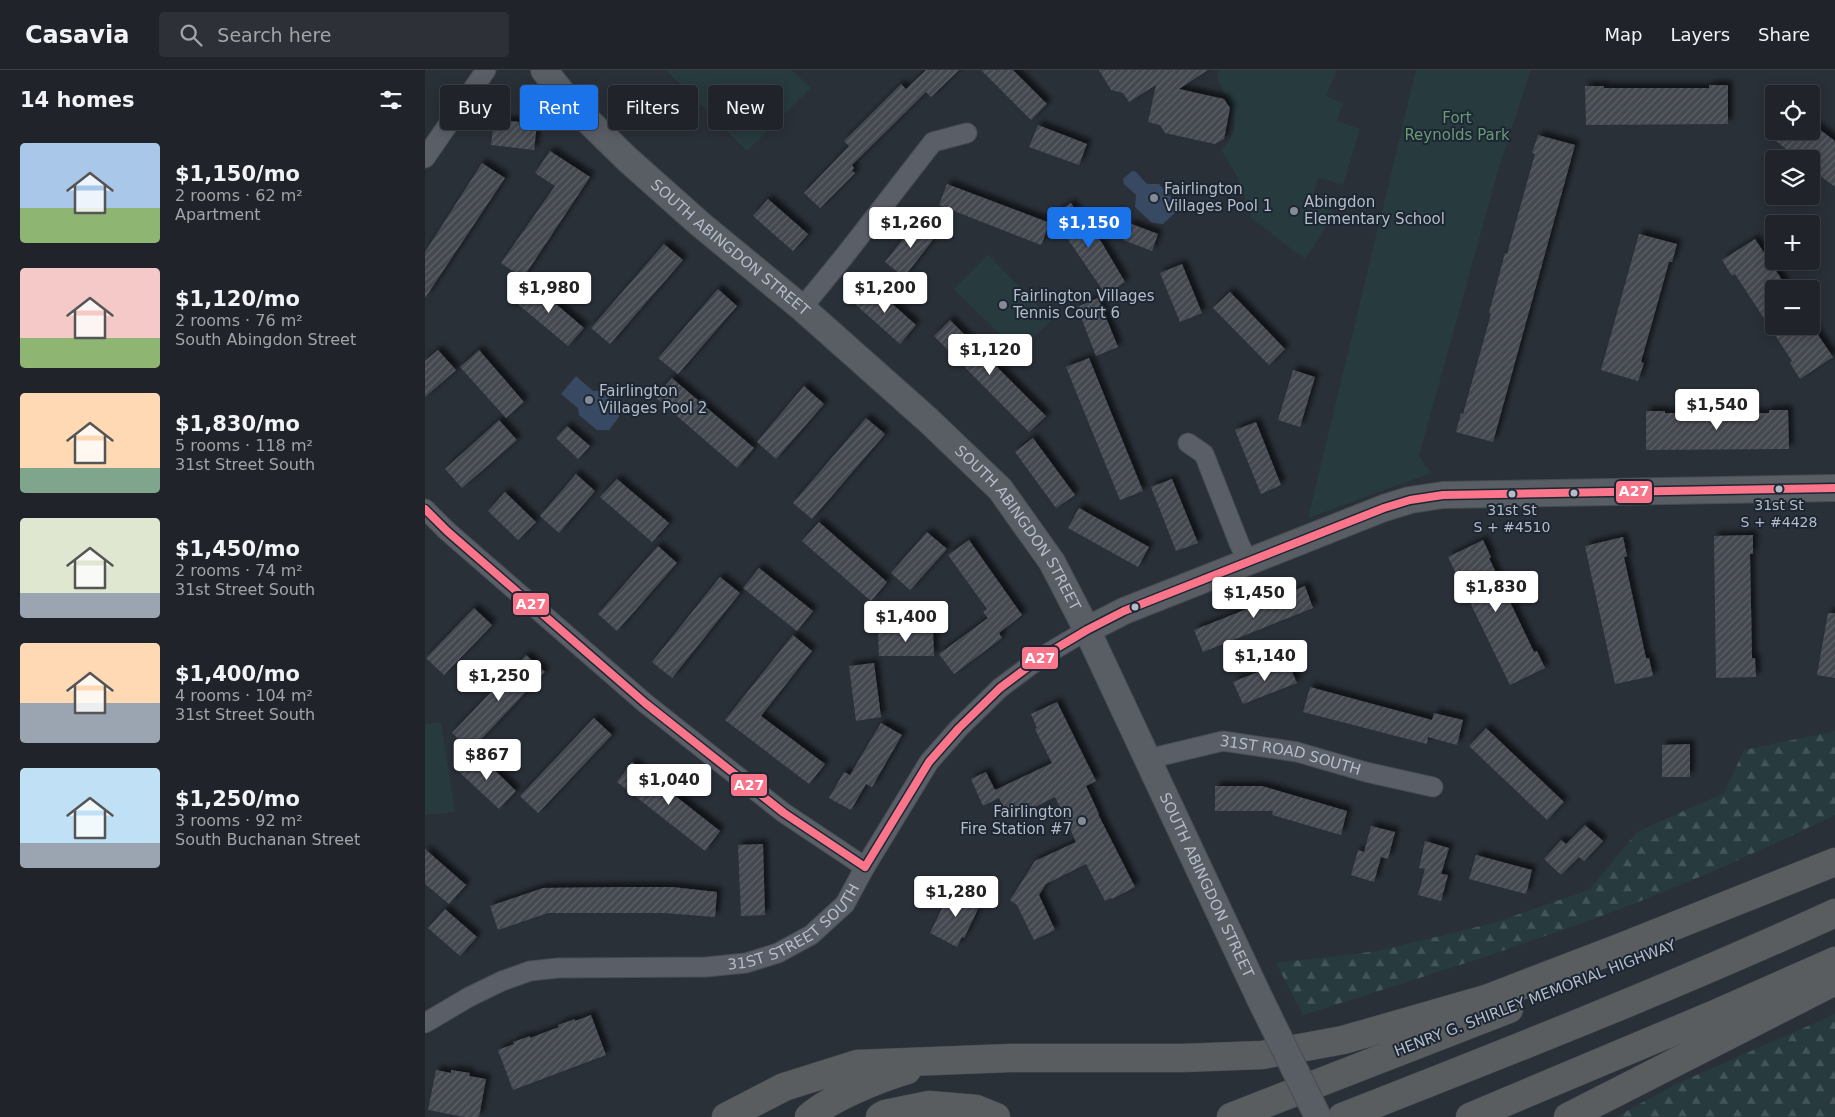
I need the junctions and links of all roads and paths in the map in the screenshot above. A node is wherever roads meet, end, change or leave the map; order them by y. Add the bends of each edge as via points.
1 (486, 70) edge
2 (544, 70) edge
3 (967, 133) dead end
4 (425, 158) edge
5 (802, 308) junction
6 (1188, 443) dead end
7 (1835, 488) edge
8 (425, 509) edge
9 (1248, 562) junction
10 (1087, 630) junction
11 (1148, 759) junction
12 (1433, 787) dead end
13 (1835, 862) edge
14 (865, 866) junction
15 (1835, 870) edge
16 (1835, 913) edge
17 (1835, 961) edge
18 (1835, 981) edge
19 (425, 1023) edge
20 (938, 1061) junction
21 (726, 1117) edge
22 (809, 1117) edge
23 (880, 1117) edge
24 (996, 1117) edge
25 (1231, 1117) edge
26 (1318, 1117) edge
27 (1342, 1117) edge
28 (1470, 1117) edge
29 (1568, 1117) edge

1 - 4 street
2 - 5 street, SOUTH ABINGDON STREET via 570,103 627,159
3 - 5 street via 933,142
5 - 10 street, SOUTH ABINGDON STREET via 1000,489 1052,562
6 - 9 street via 1204,454
7 - 9 street, 31ST STREET SOUTH via 1443,495 1384,508
8 - 14 street via 645,703 784,813
9 - 10 street, 31ST STREET SOUTH
10 - 11 street, SOUTH ABINGDON STREET
10 - 14 street, 31ST STREET SOUTH via 1040,658 1000,688 959,728 929,762
11 - 12 street, 31ST ROAD SOUTH via 1223,741 1297,752
11 - 26 street, SOUTH ABINGDON STREET, bridge
13 - 20 highway via 1486,999 1343,1040 1262,1055
14 - 19 street, 31ST STREET SOUTH via 845,904 811,935 778,953 746,963 706,967 530,971 485,989
15 - 25 highway, HENRY G. SHIRLEY MEMORIAL HIGHWAY via 1661,950
16 - 27 highway via 1591,1019
17 - 28 highway
18 - 29 highway
20 - 21 highway via 857,1064 784,1087
20 - 22 highway via 856,1090
23 - 24 highway via 929,1105 976,1109

